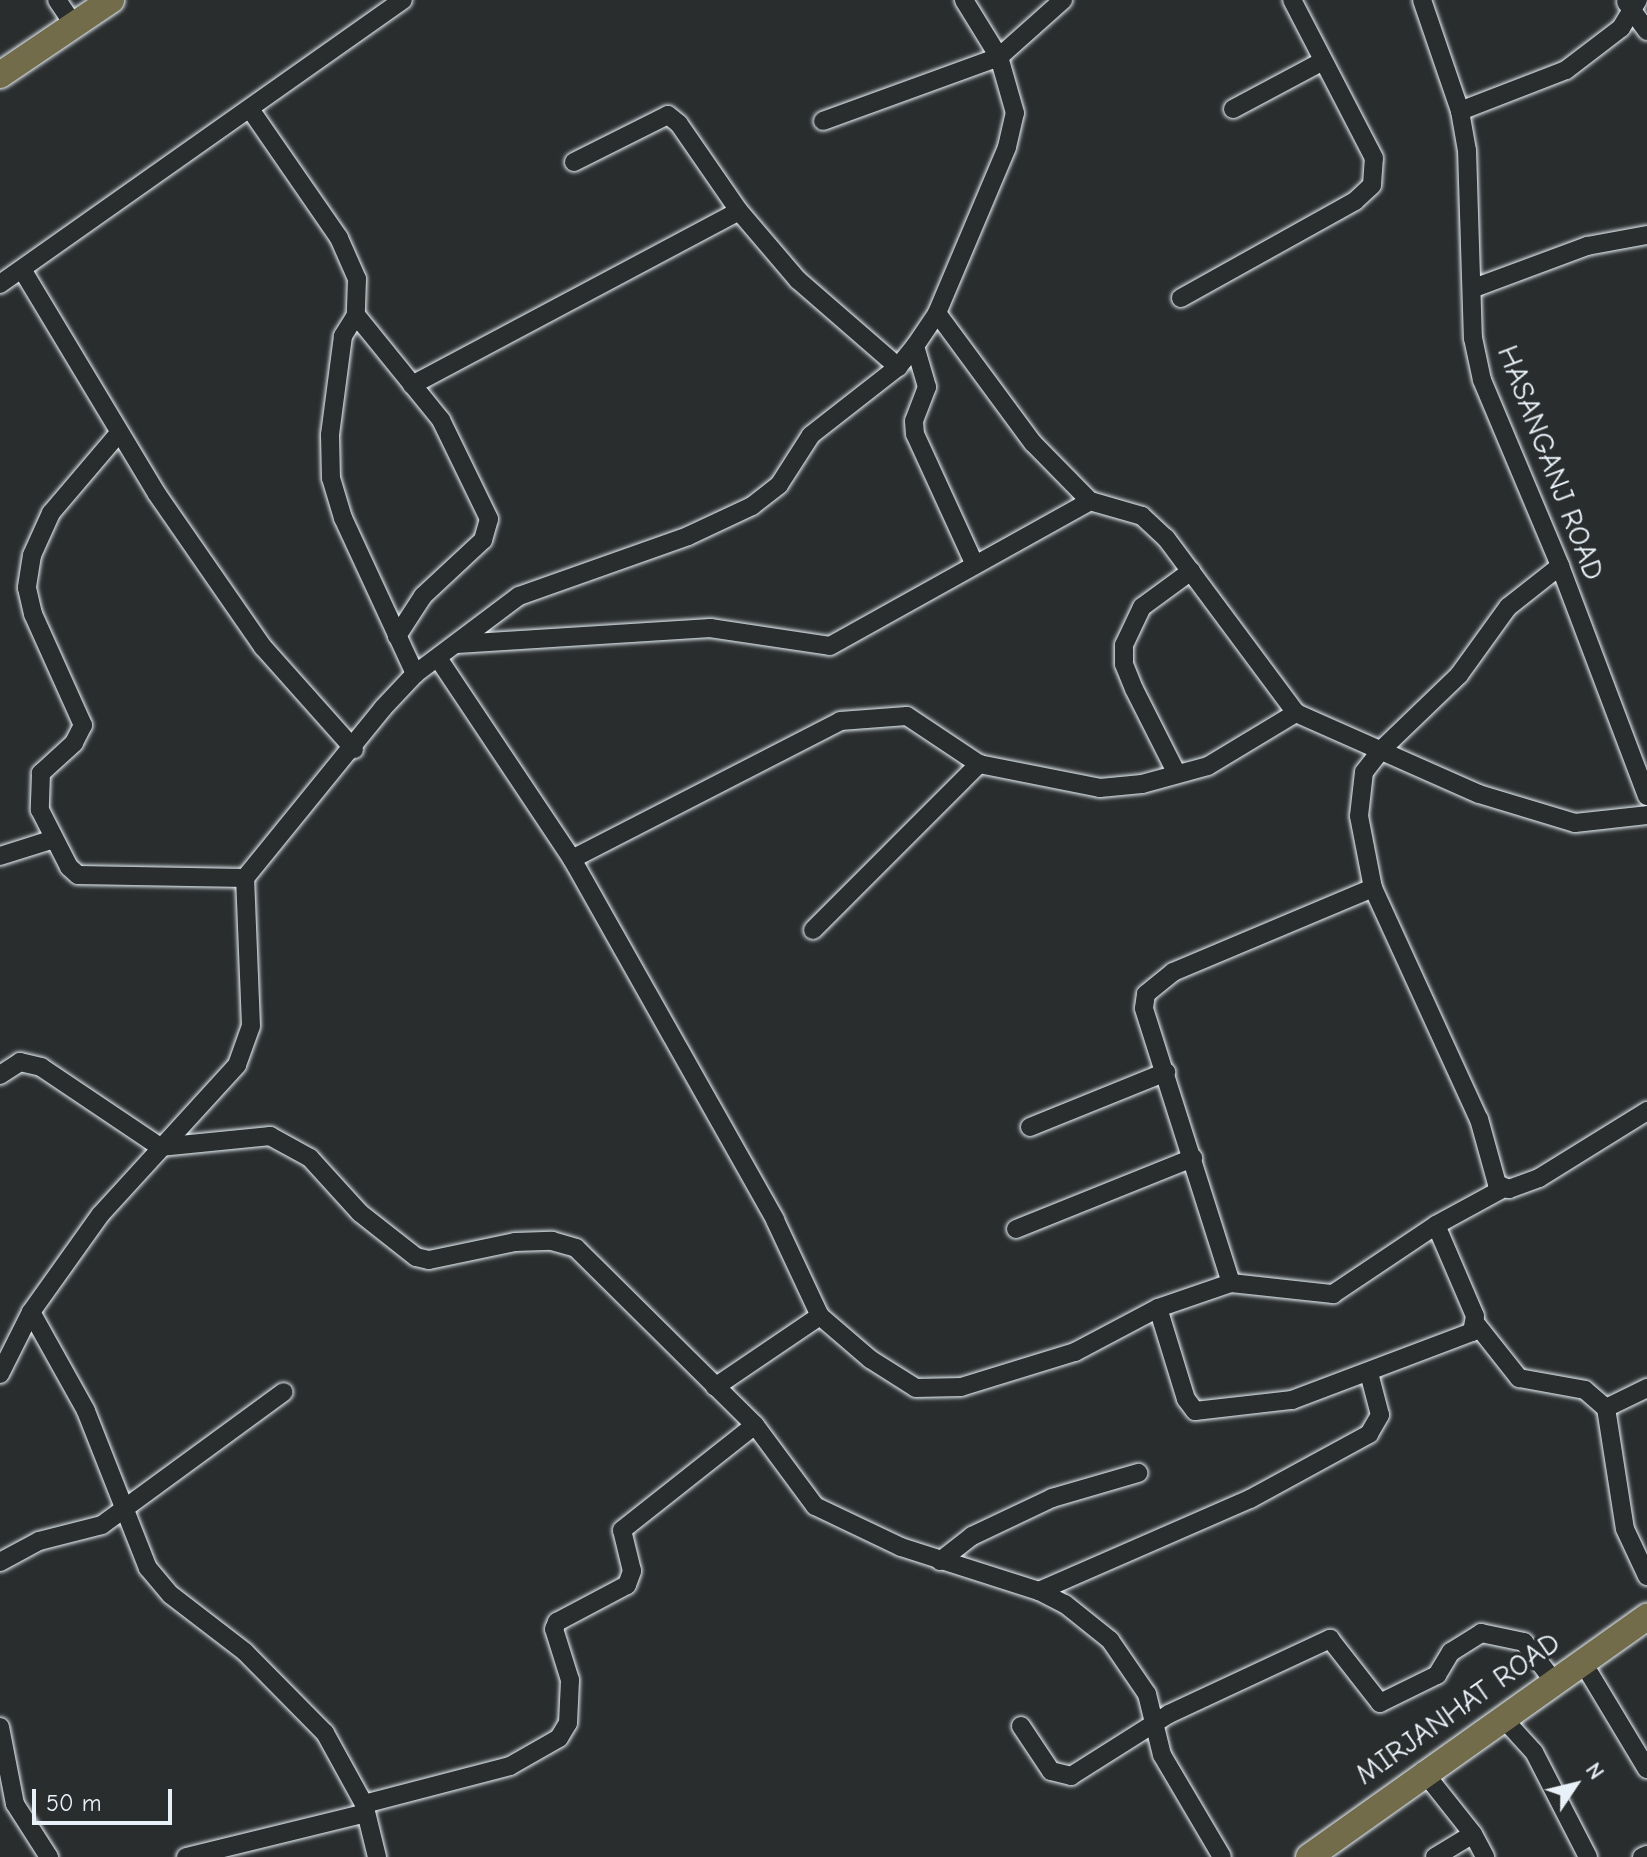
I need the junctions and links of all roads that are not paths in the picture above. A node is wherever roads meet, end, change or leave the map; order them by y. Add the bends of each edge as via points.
1 (57, 0) edge
2 (111, 0) edge
3 (403, 0) edge
4 (964, 0) edge
5 (1063, 0) edge
6 (1292, 0) edge
7 (1422, 0) edge
8 (1631, 3) edge
9 (74, 25) junction
10 (1647, 31) edge
11 (999, 57) junction
12 (1323, 61) junction
13 (0, 75) edge
14 (250, 109) junction
15 (1233, 109) dead end
16 (1460, 111) junction
17 (823, 121) dead end
18 (574, 162) dead end
19 (739, 211) junction
20 (1647, 235) edge
21 (23, 271) junction
22 (0, 284) edge
23 (1474, 288) junction
24 (1181, 298) dead end
25 (937, 313) junction
26 (356, 315) junction
27 (915, 346) junction
28 (898, 367) junction
29 (412, 385) junction
30 (119, 433) junction
31 (1090, 501) junction
32 (975, 565) junction
33 (1560, 566) junction
34 (1191, 571) junction
35 (397, 636) junction
36 (457, 644) junction
37 (438, 658) junction
38 (415, 674) junction
39 (1296, 713) junction
40 (354, 749) junction
41 (1382, 749) junction
42 (979, 764) junction
43 (1177, 774) junction
44 (1647, 796) edge
45 (1647, 815) edge
46 (54, 839) junction
47 (0, 856) edge
48 (572, 859) junction
49 (245, 878) junction
50 (1373, 888) junction
51 (813, 930) dead end
52 (1166, 1072) junction
53 (0, 1075) edge
54 (1647, 1111) edge
55 (1030, 1127) dead end
56 (160, 1147) junction
57 (1193, 1158) junction
58 (1502, 1189) junction
59 (1436, 1225) junction
60 (1016, 1229) dead end
61 (1231, 1283) junction
62 (1158, 1308) junction
63 (31, 1312) junction
64 (820, 1316) junction
65 (1477, 1325) junction
66 (1369, 1373) junction
67 (0, 1374) edge
68 (715, 1387) junction
69 (1647, 1388) edge
70 (284, 1392) dead end
71 (1606, 1408) junction
72 (755, 1425) junction
73 (1138, 1473) dead end
74 (124, 1511) junction
75 (940, 1561) junction
76 (0, 1562) edge
77 (1647, 1576) edge
78 (1039, 1591) junction
79 (1647, 1617) edge
80 (1582, 1661) junction
81 (1555, 1683) junction
82 (1502, 1717) junction
83 (1154, 1724) junction
84 (1021, 1726) dead end
85 (0, 1727) edge
86 (1647, 1769) edge
87 (1423, 1771) junction
88 (365, 1809) junction
89 (1473, 1834) junction
90 (49, 1857) edge
91 (186, 1857) edge
92 (377, 1857) edge
93 (1222, 1857) edge
94 (1309, 1857) edge
95 (1435, 1857) edge
96 (1485, 1857) edge
97 (1588, 1857) edge

1 - 9 street
2 - 9 main road
3 - 14 street
4 - 11 street
5 - 11 street
6 - 12 street
7 - 16 street, HASANGANJ ROAD
8 - 10 street
8 - 16 street via 1621,28 1566,70
9 - 13 main road
11 - 17 street
11 - 25 street via 1015,113 1007,147
12 - 15 street
12 - 24 street via 1374,158 1372,185 1355,201
14 - 21 street
14 - 26 street via 339,238 357,279
16 - 23 street, HASANGANJ ROAD
18 - 19 street via 668,115
19 - 28 street via 798,280
19 - 29 street
20 - 23 street via 1587,246
21 - 22 street
21 - 30 street
23 - 33 street, HASANGANJ ROAD via 1473,338 1482,380
25 - 27 street
25 - 31 street via 1033,443
26 - 29 street
26 - 35 street via 343,336 330,435 331,478 343,518
27 - 28 street
27 - 32 street via 927,387 914,421 915,434
28 - 36 street via 829,417 779,485 752,506 688,536 519,596
29 - 35 street via 441,420 489,519 483,540 423,596
30 - 40 street via 263,647
30 - 46 street via 51,513 30,566 27,588 33,614 83,725 74,743 41,773 37,786 40,810
31 - 32 street
31 - 34 street via 1142,516
32 - 36 street via 830,646 710,628
33 - 41 street via 1508,607 1459,675
33 - 44 street, HASANGANJ ROAD
34 - 39 street
34 - 43 street via 1142,607 1124,645 1124,664 1134,689
35 - 38 street
36 - 37 street
37 - 38 street
37 - 48 street
38 - 40 street
39 - 41 street
39 - 43 street via 1208,766
40 - 49 street
41 - 45 street via 1479,794 1575,823
41 - 50 street via 1364,772 1359,797
42 - 43 street via 1100,788
42 - 48 street via 907,716 840,721
42 - 51 street
46 - 47 street
46 - 49 street via 78,875
48 - 64 street via 775,1220
49 - 56 street via 251,1026 246,1049
50 - 52 street via 1156,983 1144,1008
50 - 58 street via 1467,1092 1493,1177
52 - 55 street
52 - 57 street
53 - 56 street via 20,1062 41,1067
54 - 58 street via 1539,1178
56 - 63 street via 101,1214
56 - 68 street via 270,1136 310,1158 360,1213 416,1257 429,1260 515,1242 552,1241 576,1248
57 - 60 street
57 - 61 street
58 - 59 street
59 - 61 street via 1333,1294
59 - 65 street
61 - 62 street
62 - 64 street via 1075,1352 940,1391 916,1388 870,1359
62 - 66 street via 1186,1399 1195,1411 1292,1400
63 - 67 street
63 - 74 street via 86,1411
64 - 68 street
65 - 66 street via 1472,1332
65 - 71 street via 1519,1378 1585,1390
66 - 78 street via 1380,1415 1369,1434 1250,1499
68 - 72 street
69 - 71 street
70 - 74 street
71 - 77 street via 1625,1529
72 - 75 street via 815,1506 834,1519
72 - 88 street via 622,1530 632,1571 623,1589 557,1622 554,1629 570,1680 568,1723 559,1738 510,1766
73 - 75 street via 1052,1498 972,1536
74 - 76 street via 102,1525 39,1541
74 - 88 street via 148,1568 171,1595 245,1652 325,1733
75 - 78 street
78 - 83 street via 1080,1614 1123,1653 1147,1694
79 - 80 main road, MIRJANHAT ROAD
80 - 81 main road, MIRJANHAT ROAD
80 - 86 street
81 - 82 main road, MIRJANHAT ROAD
81 - 83 street via 1524,1642 1481,1633 1451,1652 1437,1675 1380,1703 1330,1639
82 - 87 main road, MIRJANHAT ROAD
82 - 97 street via 1534,1752
83 - 84 street via 1080,1772 1060,1777
83 - 93 street via 1162,1755
85 - 90 street via 15,1804
87 - 89 street
87 - 94 main road, MIRJANHAT ROAD
88 - 91 street
88 - 92 street
89 - 95 street
89 - 96 street

